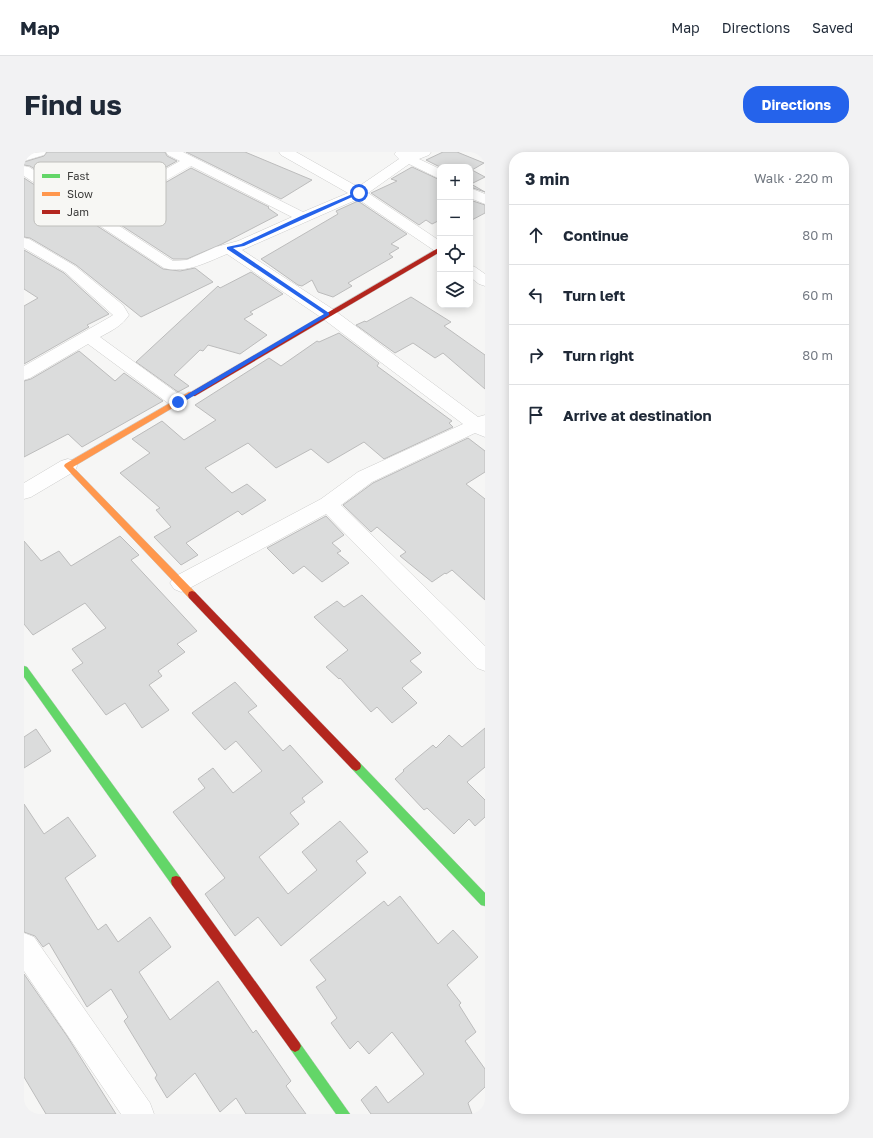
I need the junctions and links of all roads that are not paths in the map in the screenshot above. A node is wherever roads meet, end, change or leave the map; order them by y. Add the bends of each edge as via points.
1 (39, 152) edge
2 (173, 152) edge
3 (286, 152) edge
4 (424, 152) edge
5 (403, 155) edge
6 (24, 157) edge
7 (190, 161) junction
8 (24, 170) edge
9 (437, 173) edge
10 (166, 175) edge
11 (34, 177) edge
12 (359, 193) junction
13 (473, 194) edge
14 (485, 200) edge
15 (303, 217) junction
16 (109, 226) edge
17 (24, 242) edge
18 (437, 246) edge
19 (229, 248) junction
20 (437, 250) edge
21 (472, 272) edge
22 (485, 282) edge
23 (328, 314) junction
24 (89, 337) junction
25 (26, 370) edge
26 (178, 402) junction
27 (482, 426) edge
28 (68, 466) junction
29 (24, 492) edge
30 (328, 504) junction
31 (181, 583) junction
32 (485, 661) edge
33 (24, 670) edge
34 (483, 895) edge
35 (24, 947) edge
36 (139, 1114) edge
37 (344, 1114) edge

1 - 6 street
2 - 7 street
3 - 12 street
4 - 5 street
5 - 9 street
5 - 12 street
7 - 10 street
7 - 15 street
8 - 11 street
12 - 15 street
12 - 18 street
13 - 14 street
15 - 19 street via 243,245
16 - 19 street via 169,265 178,267
17 - 24 street via 70,270 117,309 121,315 116,322
19 - 23 street
20 - 23 street
21 - 22 street
23 - 26 street
23 - 27 street
24 - 25 street
24 - 26 street
26 - 28 street
27 - 30 street via 365,477
28 - 29 street
28 - 31 street
30 - 31 street
30 - 32 street
31 - 34 street
33 - 37 street
35 - 36 street

